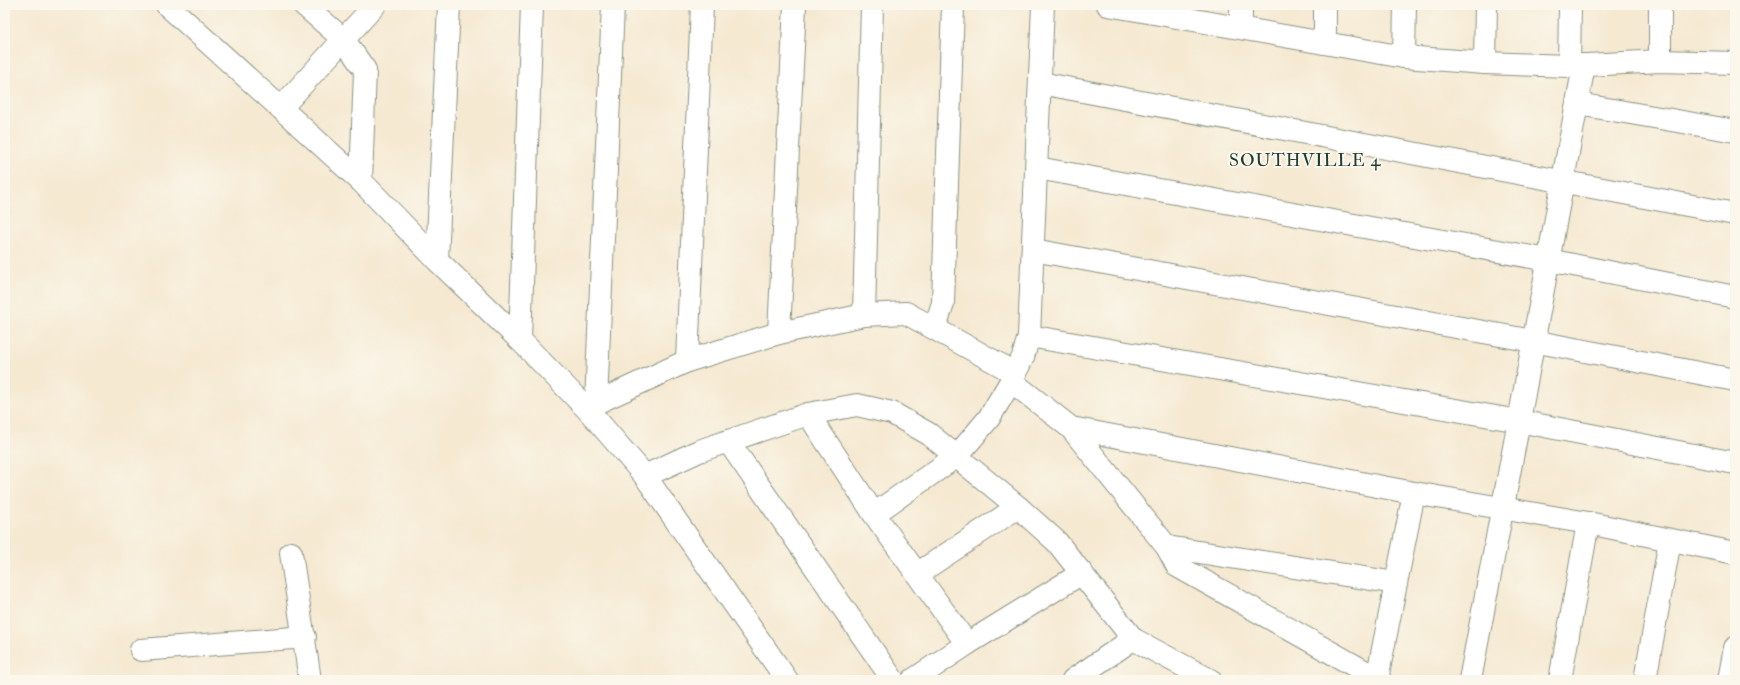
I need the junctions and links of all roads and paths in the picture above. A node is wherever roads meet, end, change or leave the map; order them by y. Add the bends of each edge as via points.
1 (167, 5) edge
2 (304, 5) edge
3 (375, 5) edge
4 (449, 5) edge
5 (532, 5) edge
6 (613, 5) edge
7 (702, 5) edge
8 (795, 5) edge
9 (872, 5) edge
10 (953, 5) edge
11 (1043, 5) edge
12 (1108, 5) edge
13 (1241, 5) edge
14 (1325, 5) edge
15 (1405, 5) edge
16 (1486, 5) edge
17 (1570, 5) edge
18 (1660, 5) edge
19 (1158, 9) edge
20 (1241, 27) junction
21 (344, 40) junction
22 (1325, 43) junction
23 (1404, 57) junction
24 (1660, 61) junction
25 (1485, 63) junction
26 (1735, 63) edge
27 (1577, 66) junction
28 (1040, 83) junction
29 (1578, 104) junction
30 (281, 108) junction
31 (1735, 131) edge
32 (1036, 168) junction
33 (361, 181) junction
34 (1562, 182) junction
35 (1735, 214) edge
36 (1033, 250) junction
37 (437, 260) junction
38 (1548, 260) junction
39 (1735, 297) edge
40 (864, 315) junction
41 (935, 327) junction
42 (779, 333) junction
43 (1029, 336) junction
44 (520, 340) junction
45 (1533, 341) junction
46 (688, 361) junction
47 (1013, 377) junction
48 (1735, 380) edge
49 (593, 407) junction
50 (808, 414) junction
51 (1519, 421) junction
52 (1071, 428) junction
53 (728, 440) junction
54 (957, 456) junction
55 (1735, 463) edge
56 (645, 476) junction
57 (1414, 493) junction
58 (1018, 507) junction
59 (1502, 508) junction
60 (874, 514) junction
61 (1588, 524) junction
62 (1670, 540) junction
63 (1167, 546) junction
64 (291, 553) dead end
65 (1735, 553) edge
66 (1082, 573) junction
67 (917, 574) junction
68 (1396, 583) junction
69 (304, 637) junction
70 (1133, 640) junction
71 (968, 644) junction
72 (1735, 648) edge
73 (141, 650) dead end
74 (1378, 679) edge
75 (310, 680) edge
76 (787, 680) edge
77 (894, 680) edge
78 (913, 680) edge
79 (1073, 680) edge
80 (1209, 680) edge
81 (1470, 680) edge
82 (1560, 680) edge
83 (1645, 680) edge
84 (1729, 680) edge

1 - 30 street
2 - 21 street
3 - 21 street
4 - 37 street
5 - 44 street
6 - 49 street
7 - 46 street
8 - 42 street
9 - 40 street
10 - 41 street via 943,303
11 - 28 street
12 - 19 street
13 - 20 street
14 - 22 street
15 - 23 street
16 - 25 street
17 - 27 street
18 - 24 street
19 - 20 street
20 - 22 street
21 - 30 street
21 - 33 street via 365,70
22 - 23 street
23 - 25 street
24 - 26 street
24 - 27 street
25 - 27 street
27 - 29 street
28 - 32 street
28 - 34 street
29 - 31 street
29 - 34 street
30 - 33 street
32 - 36 street
32 - 38 street
33 - 37 street
34 - 35 street
34 - 38 street
36 - 43 street
36 - 45 street
37 - 44 street
38 - 39 street
38 - 45 street
40 - 41 street via 906,313
40 - 42 street
41 - 47 street
42 - 46 street
43 - 47 street via 1023,357
43 - 51 street
44 - 49 street
45 - 48 street
45 - 51 street
46 - 49 street
47 - 52 street
47 - 54 street via 989,418
49 - 56 street
50 - 53 street
50 - 54 street via 857,405 892,413 929,434
50 - 60 street
51 - 55 street
51 - 59 street
52 - 57 street
52 - 63 street
53 - 56 street via 699,450
53 - 77 street
54 - 58 street
54 - 60 street
56 - 76 street
57 - 59 street
57 - 68 street
58 - 66 street via 1057,542
58 - 67 street
59 - 61 street
59 - 81 street
60 - 67 street
61 - 62 street
61 - 82 street
62 - 65 street
62 - 83 street
63 - 68 street
63 - 74 street via 1177,566 1183,571
64 - 69 street
66 - 70 street
66 - 71 street
67 - 71 street
68 - 74 street
69 - 73 street
69 - 75 street
70 - 79 street
70 - 80 street
71 - 78 street
72 - 84 street

